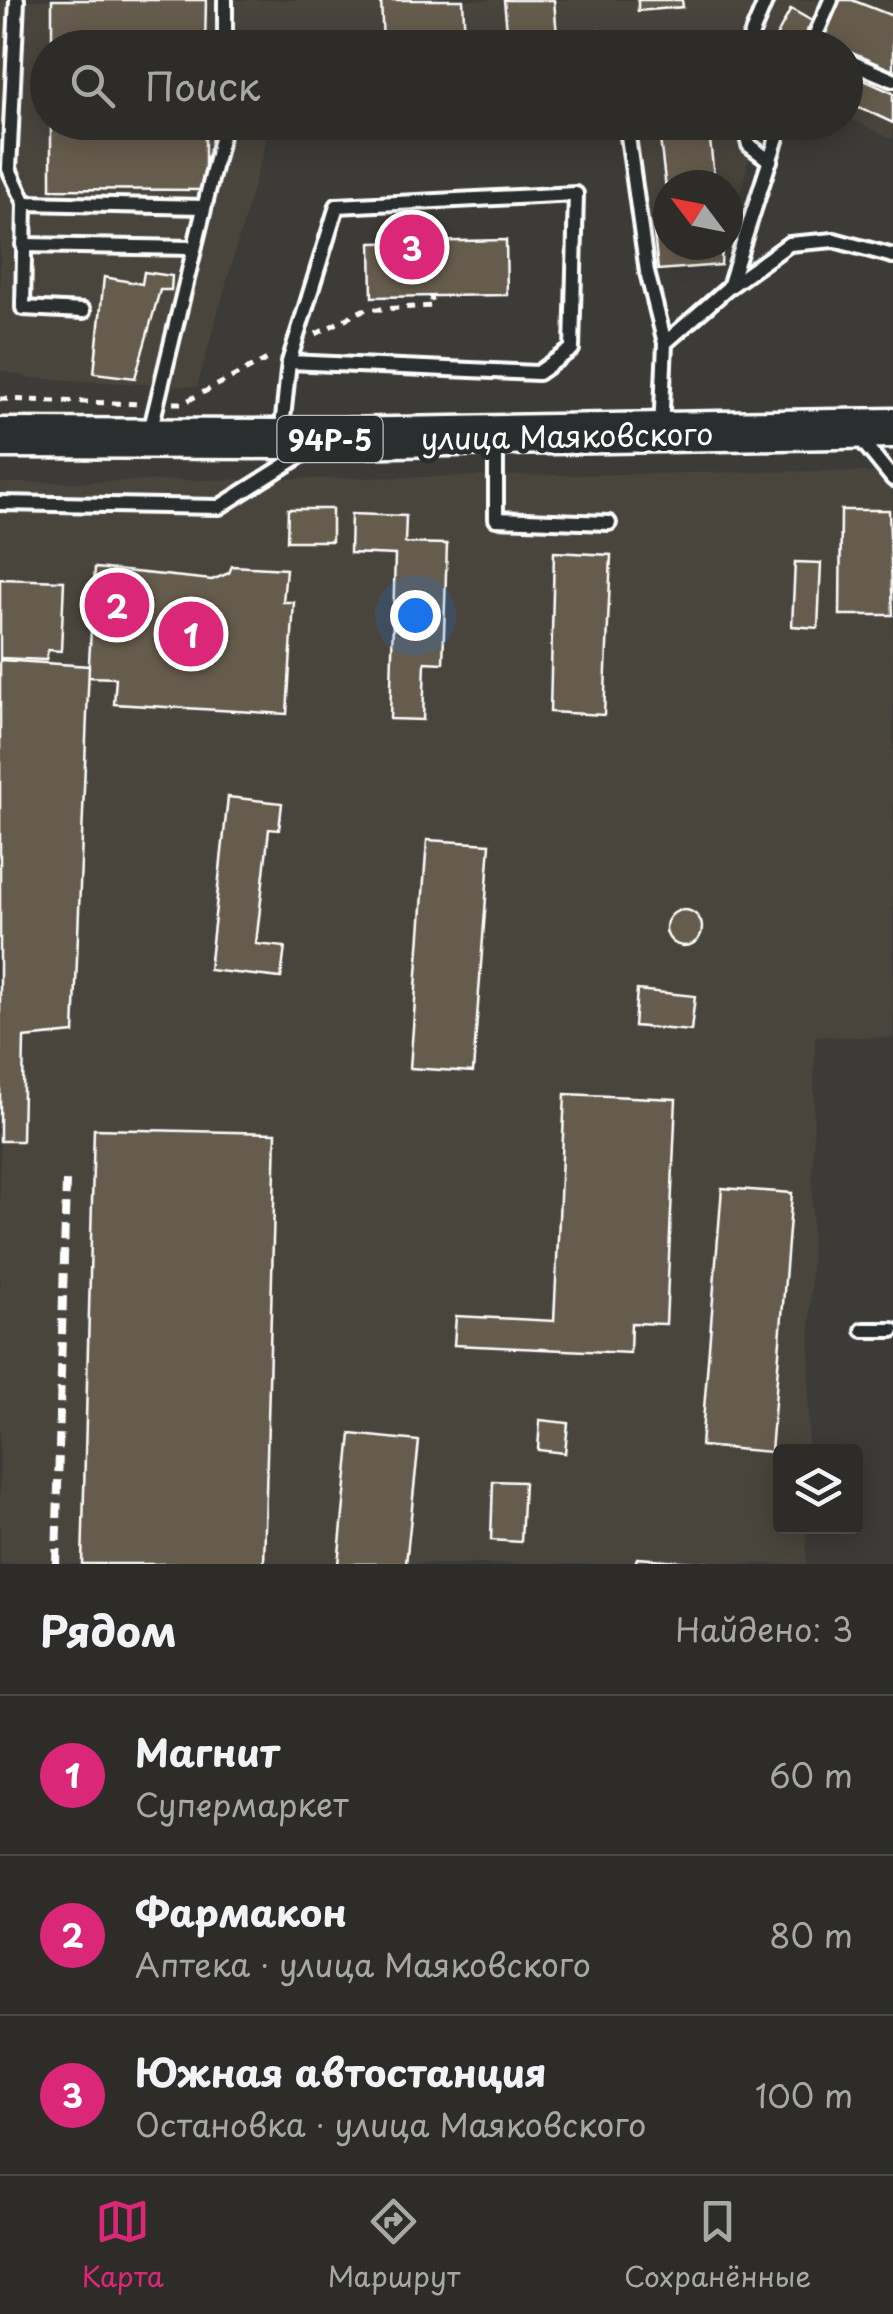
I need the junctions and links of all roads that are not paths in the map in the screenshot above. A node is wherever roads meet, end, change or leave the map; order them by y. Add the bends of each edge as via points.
1 (17, 0) edge
2 (225, 0) edge
3 (766, 0) edge
4 (832, 0) edge
5 (0, 18) edge
6 (16, 19) junction
7 (225, 30) edge
8 (754, 30) edge
9 (819, 30) edge
10 (863, 67) edge
11 (893, 80) edge
12 (220, 140) edge
13 (628, 140) edge
14 (748, 140) edge
15 (776, 140) edge
16 (770, 161) junction
17 (25, 203) junction
18 (204, 206) junction
19 (23, 245) junction
20 (194, 248) junction
21 (893, 256) edge
22 (729, 287) junction
23 (83, 311) dead end
24 (665, 343) junction
25 (285, 357) junction
26 (153, 422) junction
27 (893, 428) edge
28 (853, 430) junction
29 (661, 433) junction
30 (496, 436) junction
31 (0, 438) edge
32 (327, 439) junction
33 (280, 440) junction
34 (893, 479) edge
35 (0, 503) edge
36 (609, 523) dead end
37 (863, 1330) dead end
38 (893, 1330) edge

1 - 6 lane
2 - 7 lane
3 - 8 lane
4 - 9 lane
5 - 6 lane
6 - 17 lane via 10,169
10 - 11 lane
12 - 18 lane
13 - 24 lane via 646,272
14 - 16 lane
15 - 16 lane
16 - 22 lane
17 - 18 lane
17 - 19 lane
18 - 20 lane
19 - 20 lane
19 - 23 lane via 22,308
20 - 26 lane
21 - 22 lane via 834,240 788,244
22 - 24 lane
24 - 29 lane
25 - 25 lane via 338,206 576,194 572,349 538,373
25 - 33 lane
26 - 31 main road, улица Маяковского / 94Р-5
26 - 33 main road, улица Маяковского / 94Р-5
27 - 28 main road, улица Маяковского / 94Р-5
28 - 29 main road, улица Маяковского / 94Р-5
28 - 34 lane
29 - 30 main road, улица Маяковского / 94Р-5
30 - 32 main road, улица Маяковского / 94Р-5
30 - 36 lane via 496,519
32 - 33 main road, улица Маяковского / 94Р-5
32 - 35 lane via 219,507
37 - 38 lane

